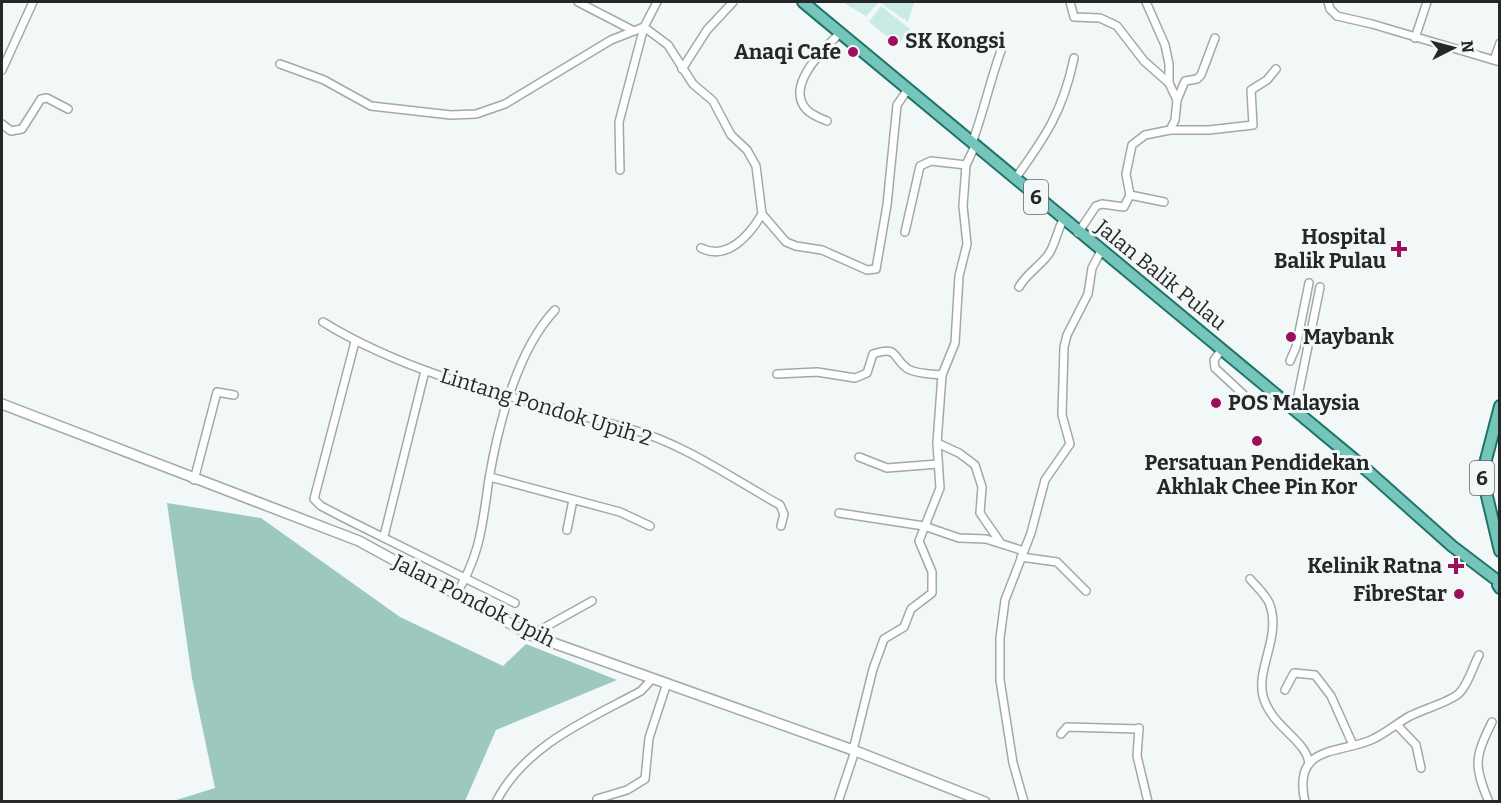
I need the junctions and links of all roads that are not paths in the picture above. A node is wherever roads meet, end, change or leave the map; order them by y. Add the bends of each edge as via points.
1 (33, 2) edge
2 (578, 2) edge
3 (657, 2) edge
4 (733, 2) edge
5 (803, 2) edge
6 (1070, 2) edge
7 (1146, 2) edge
8 (1328, 2) edge
9 (1427, 2) edge
10 (644, 27) junction
11 (634, 31) junction
12 (840, 33) junction
13 (1215, 38) dead end
14 (1415, 38) junction
15 (1500, 43) edge
16 (1002, 48) dead end
17 (1074, 58) dead end
18 (1497, 61) edge
19 (280, 64) dead end
20 (682, 69) junction
21 (1276, 69) dead end
22 (2, 70) edge
23 (1169, 83) junction
24 (908, 89) junction
25 (1177, 100) junction
26 (68, 109) dead end
27 (827, 121) dead end
28 (2, 124) edge
29 (1170, 130) junction
30 (974, 144) junction
31 (966, 165) junction
32 (620, 170) dead end
33 (1015, 179) junction
34 (1130, 195) junction
35 (1164, 202) dead end
36 (762, 214) junction
37 (1063, 220) junction
38 (905, 232) dead end
39 (1078, 233) junction
40 (701, 248) dead end
41 (1101, 251) junction
42 (1309, 283) dead end
43 (1019, 287) dead end
44 (1320, 287) dead end
45 (555, 310) dead end
46 (323, 322) dead end
47 (355, 342) junction
48 (1221, 350) junction
49 (1290, 361) dead end
50 (425, 371) junction
51 (777, 374) dead end
52 (942, 375) junction
53 (234, 394) dead end
54 (1243, 394) dead end
55 (509, 398) junction
56 (2, 404) edge
57 (1500, 406) edge
58 (1295, 410) junction
59 (937, 443) junction
60 (1494, 444) edge
61 (859, 457) dead end
62 (938, 464) junction
63 (490, 477) junction
64 (194, 480) junction
65 (573, 500) junction
66 (839, 513) dead end
67 (781, 525) dead end
68 (650, 526) dead end
69 (924, 526) junction
70 (567, 530) dead end
71 (384, 536) junction
72 (1002, 544) junction
73 (1500, 550) edge
74 (1022, 554) junction
75 (465, 579) junction
76 (1250, 579) dead end
77 (1498, 582) edge
78 (1086, 591) dead end
79 (455, 596) junction
80 (592, 601) dead end
81 (515, 603) dead end
82 (531, 635) junction
83 (1479, 655) dead end
84 (652, 679) junction
85 (667, 683) junction
86 (1285, 690) dead end
87 (1492, 722) dead end
88 (1397, 725) junction
89 (1061, 734) dead end
90 (1353, 745) junction
91 (854, 751) junction
92 (1309, 764) junction
93 (1421, 768) dead end
94 (597, 799) dead end
95 (496, 801) edge
96 (838, 801) edge
97 (984, 801) edge
98 (1024, 801) edge
99 (1148, 801) edge
100 (1305, 801) edge
101 (1489, 801) edge

1 - 22 street
2 - 11 street
3 - 10 street
4 - 20 street via 707,30
5 - 12 main road, Jalan Balik Pulau / 6
6 - 23 street via 1074,17 1100,18 1118,26 1144,61
7 - 23 street via 1168,54
8 - 14 street via 1336,16
9 - 14 street
10 - 11 street
10 - 20 street via 668,45
10 - 32 street via 619,122
11 - 19 street via 598,47 505,104 476,114 371,106 324,80
12 - 24 main road, Jalan Balik Pulau / 6
12 - 27 street via 809,68 800,90 808,111
13 - 25 street via 1201,75 1185,81
14 - 18 street
15 - 18 street
16 - 30 street
17 - 33 street via 1063,103 1044,139
20 - 36 street via 719,108 731,135 747,150 756,166
21 - 29 street via 1251,90 1253,125
23 - 25 street
24 - 30 main road, Jalan Balik Pulau / 6
24 - 36 street via 897,105 876,269 867,270 814,248 790,244
25 - 29 street
26 - 28 street via 48,98 41,99 22,129 11,131
29 - 34 street via 1145,135 1132,145 1126,174
30 - 31 street
30 - 33 main road, Jalan Balik Pulau / 6
31 - 38 street via 931,161 920,166
31 - 52 street via 966,244 959,276 957,332
33 - 37 main road, Jalan Balik Pulau / 6
34 - 35 street
34 - 39 street via 1124,207 1096,206
36 - 40 street via 748,234 724,251 714,253
37 - 39 main road, Jalan Balik Pulau / 6
37 - 43 street via 1051,251
39 - 41 main road, Jalan Balik Pulau / 6
41 - 48 main road, Jalan Balik Pulau / 6
41 - 74 street via 1092,268 1088,294 1064,347 1062,415 1070,444 1045,480
42 - 49 street
44 - 58 street
45 - 55 street via 534,338
46 - 47 street, Lintang Pondok Upih 2
47 - 50 street, Lintang Pondok Upih 2
47 - 71 street via 314,495 321,506
48 - 54 street via 1214,360 1215,368
48 - 58 main road, Jalan Balik Pulau / 6
50 - 55 street, Lintang Pondok Upih 2
50 - 71 street
51 - 52 street via 812,372 858,378 867,373 873,354 889,351 911,370
52 - 59 street
53 - 64 street via 217,392
55 - 63 street
55 - 67 street, Lintang Pondok Upih 2 via 631,429 672,446 780,505 784,514
56 - 64 main road, Jalan Pondok Upih
57 - 60 main road, 6
58 - 77 main road, Jalan Balik Pulau / 6
59 - 62 street
59 - 72 street via 975,465 982,487 980,513
60 - 73 main road, 6 via 1483,485
61 - 62 street via 887,468
62 - 69 street via 940,488
63 - 65 street
63 - 75 street via 483,534
64 - 79 main road, Jalan Pondok Upih via 359,541
65 - 68 street via 620,512
65 - 70 street
66 - 69 street
69 - 72 street via 959,538
69 - 91 street via 919,542 932,572 932,593 911,609 904,627 884,639
71 - 75 street
72 - 74 street
74 - 78 street via 1057,562
74 - 98 street via 1005,600 999,649 1013,763
75 - 79 street
75 - 81 street
76 - 92 street via 1270,604 1274,636 1265,668 1263,696 1271,714 1307,751
79 - 82 main road, Jalan Pondok Upih
80 - 82 street
82 - 84 main road, Jalan Pondok Upih
83 - 88 street via 1458,695
84 - 85 main road, Jalan Pondok Upih
84 - 95 street via 641,692 547,744 504,785
85 - 91 main road, Jalan Pondok Upih
85 - 94 street via 649,738 645,779 627,790
86 - 90 street via 1294,673 1315,675 1331,696
87 - 101 street via 1476,758 1480,783
88 - 90 street via 1376,738
88 - 93 street via 1416,746
89 - 99 street via 1067,727 1139,727 1137,756
90 - 92 street via 1325,751
91 - 96 street
91 - 97 main road, Jalan Pondok Upih
92 - 100 street via 1304,778

